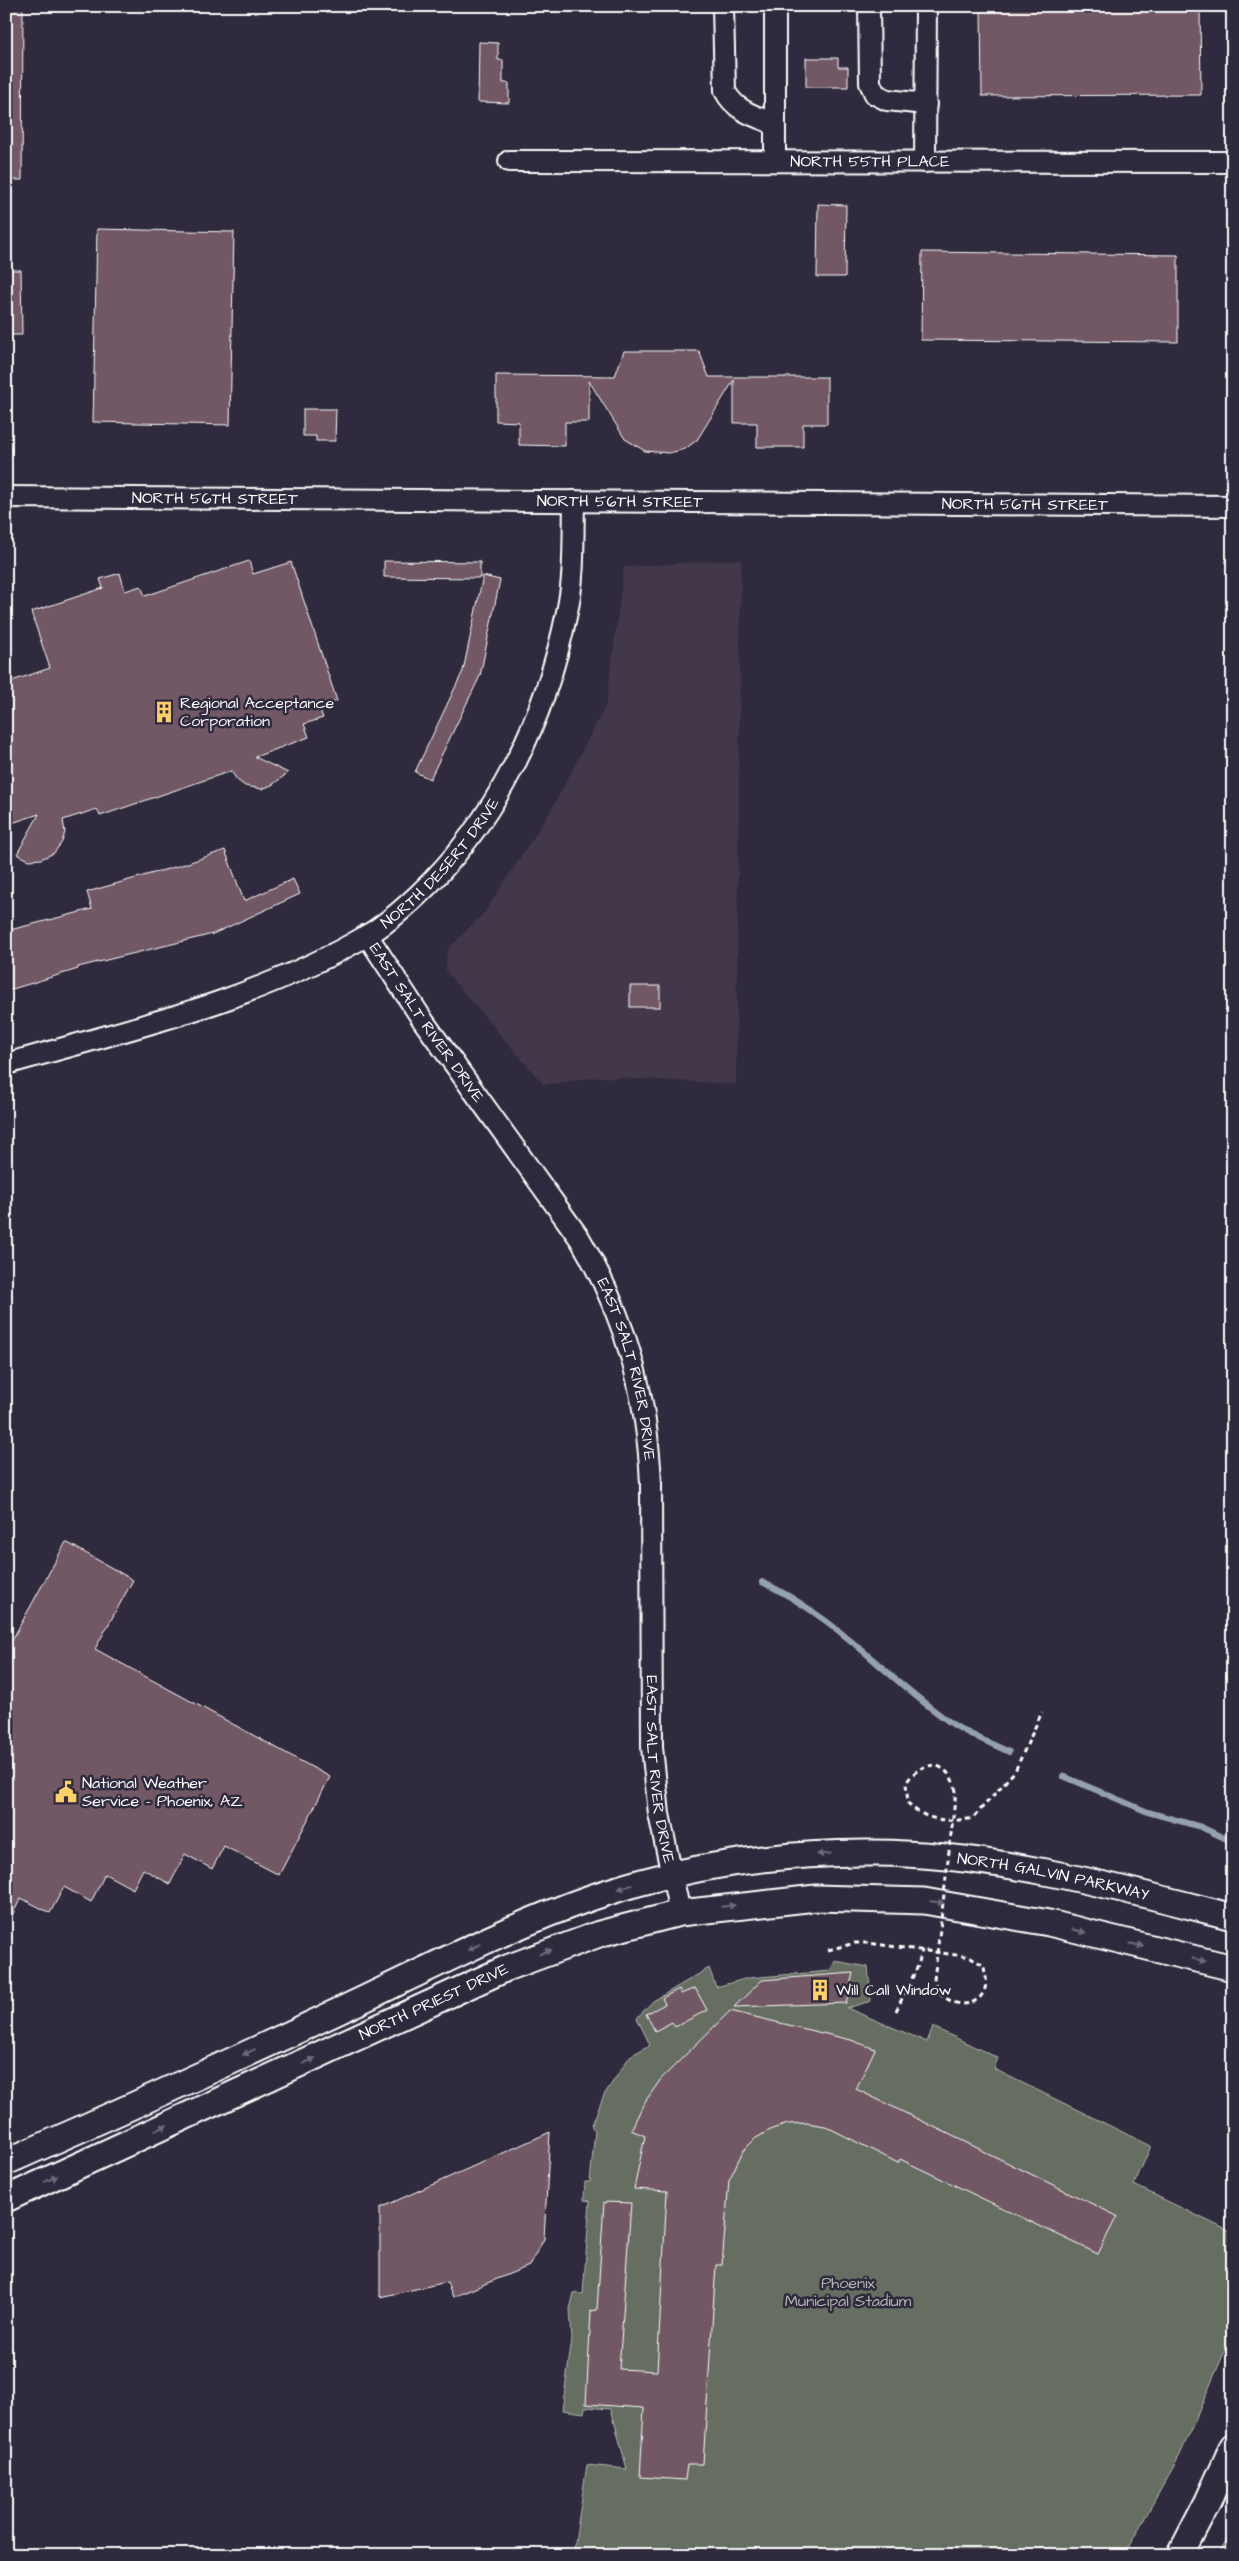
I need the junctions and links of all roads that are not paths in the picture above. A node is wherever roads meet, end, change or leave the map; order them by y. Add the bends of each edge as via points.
1 (723, 6) edge
2 (775, 6) edge
3 (869, 6) edge
4 (926, 6) edge
5 (926, 104) junction
6 (775, 124) junction
7 (509, 161) dead end
8 (775, 161) junction
9 (925, 162) junction
10 (1233, 162) edge
11 (6, 498) edge
12 (574, 501) junction
13 (1233, 506) edge
14 (367, 935) junction
15 (6, 1064) edge
16 (872, 1852) joint
17 (672, 1874) junction
18 (680, 1913) junction
19 (1233, 1917) edge
20 (1233, 1968) edge
21 (6, 2162) edge
22 (6, 2199) edge
23 (1233, 2446) edge
24 (1180, 2555) edge

1 - 6 street via 725,90 730,101 744,112
2 - 6 street
3 - 5 street via 870,83 875,94 887,100
4 - 5 street
5 - 9 street
6 - 8 street
7 - 8 street, NORTH 55TH PLACE
8 - 9 street, NORTH 55TH PLACE
9 - 10 street, NORTH 55TH PLACE
11 - 12 street, NORTH 56TH STREET
12 - 13 street, NORTH 56TH STREET
12 - 14 street, NORTH DESERT DRIVE via 568,610 554,666 510,776 481,823 444,869 396,914
14 - 15 street, NORTH DESERT DRIVE via 292,974 215,1004
14 - 17 street, EAST SALT RIVER DRIVE via 424,1022 580,1239 619,1320 638,1374 650,1451 652,1747 659,1814
16 -> 17 main road, NORTH PRIEST DRIVE via 795,1856
16 - 19 main road, NORTH GALVIN PARKWAY via 1020,1866
17 - 18 street, EAST SALT RIVER DRIVE
17 -> 21 main road, NORTH PRIEST DRIVE via 595,1896 527,1922 316,2022
18 -> 20 main road, NORTH PRIEST DRIVE via 816,1898 924,1901 991,1911
22 -> 18 main road, NORTH PRIEST DRIVE via 507,1968 599,1934
23 - 24 main road

